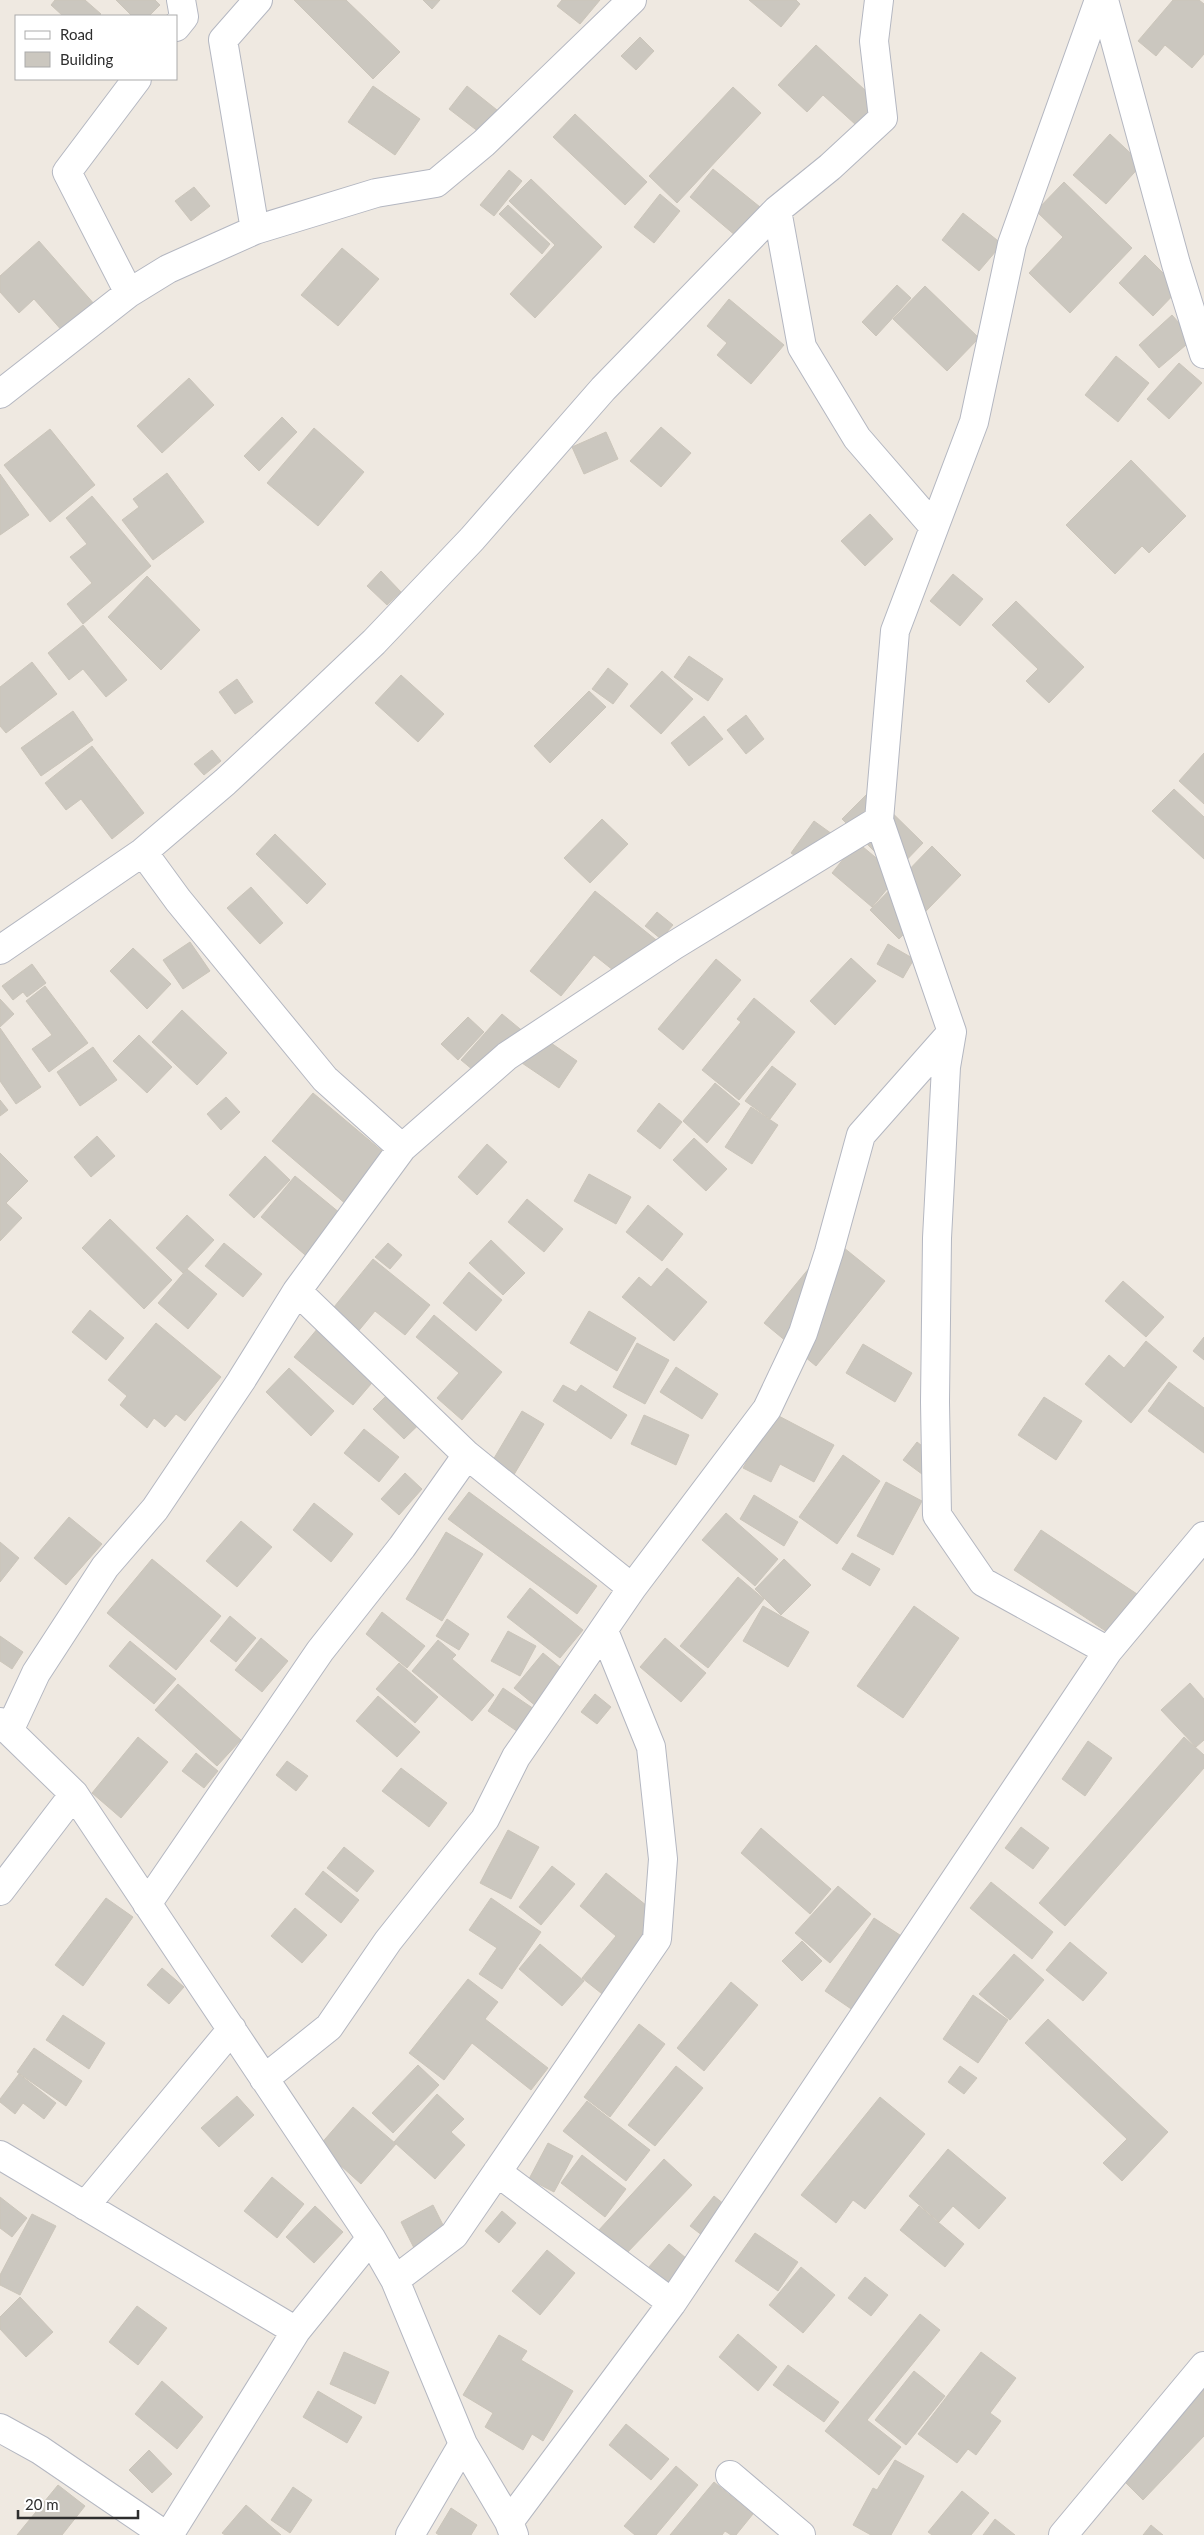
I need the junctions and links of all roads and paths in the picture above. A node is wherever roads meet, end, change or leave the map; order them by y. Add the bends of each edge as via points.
1 (181, 0) edge
2 (258, 0) edge
3 (632, 0) edge
4 (879, 0) edge
5 (1099, 0) edge
6 (1104, 0) edge
7 (178, 24) edge
8 (136, 80) edge
9 (777, 210) junction
10 (255, 230) junction
11 (129, 293) junction
12 (1204, 354) edge
13 (0, 394) edge
14 (934, 527) junction
15 (879, 820) junction
16 (143, 852) junction
17 (0, 950) edge
18 (952, 1032) junction
19 (402, 1148) junction
20 (297, 1292) junction
21 (467, 1455) junction
22 (1204, 1536) edge
23 (632, 1588) junction
24 (604, 1631) junction
25 (1108, 1651) junction
26 (4, 1727) edge
27 (74, 1794) junction
28 (0, 1891) edge
29 (147, 1904) junction
30 (232, 2029) junction
31 (264, 2079) junction
32 (0, 2155) edge
33 (497, 2172) junction
34 (85, 2206) junction
35 (371, 2238) junction
36 (395, 2280) junction
37 (672, 2303) junction
38 (296, 2331) junction
39 (1204, 2366) edge
40 (0, 2428) edge
41 (463, 2444) junction
42 (730, 2476) dead end
43 (512, 2529) edge
44 (167, 2535) edge
45 (410, 2535) edge
46 (801, 2535) edge
47 (1064, 2535) edge

1 - 7 street via 184,17
2 - 10 street via 223,40
3 - 10 street via 484,143 436,183 376,193
4 - 9 street via 874,41 883,118
5 - 14 street via 1012,244 974,422
6 - 12 street
8 - 11 street via 67,172
9 - 14 street via 802,347 857,438
9 - 16 street via 603,389 472,539 374,642 225,782
10 - 11 street via 168,268
11 - 13 street
14 - 15 street via 895,630
15 - 18 street
15 - 19 street via 673,946 507,1056
16 - 17 street
16 - 19 street via 178,900 325,1079
18 - 23 street via 861,1135 803,1333 767,1409
18 - 25 street via 946,1067 937,1238 937,1515 983,1582
19 - 20 street
20 - 21 street
20 - 26 street via 155,1509 100,1575
21 - 23 street
21 - 29 street via 315,1659
22 - 25 street
23 - 24 street
24 - 31 street via 516,1757 485,1819 388,1941 329,2027
24 - 33 street via 651,1747 663,1859 657,1939
25 - 37 street
26 - 27 street
27 - 28 street
27 - 29 street
29 - 30 street
30 - 31 street
30 - 34 street
31 - 35 street
32 - 34 street
33 - 36 street via 454,2235
33 - 37 street
34 - 38 street
35 - 36 street
35 - 38 street
36 - 41 street
37 - 43 street
38 - 44 street
39 - 47 street
40 - 44 street via 40,2450
41 - 43 street
41 - 45 street
42 - 46 street

